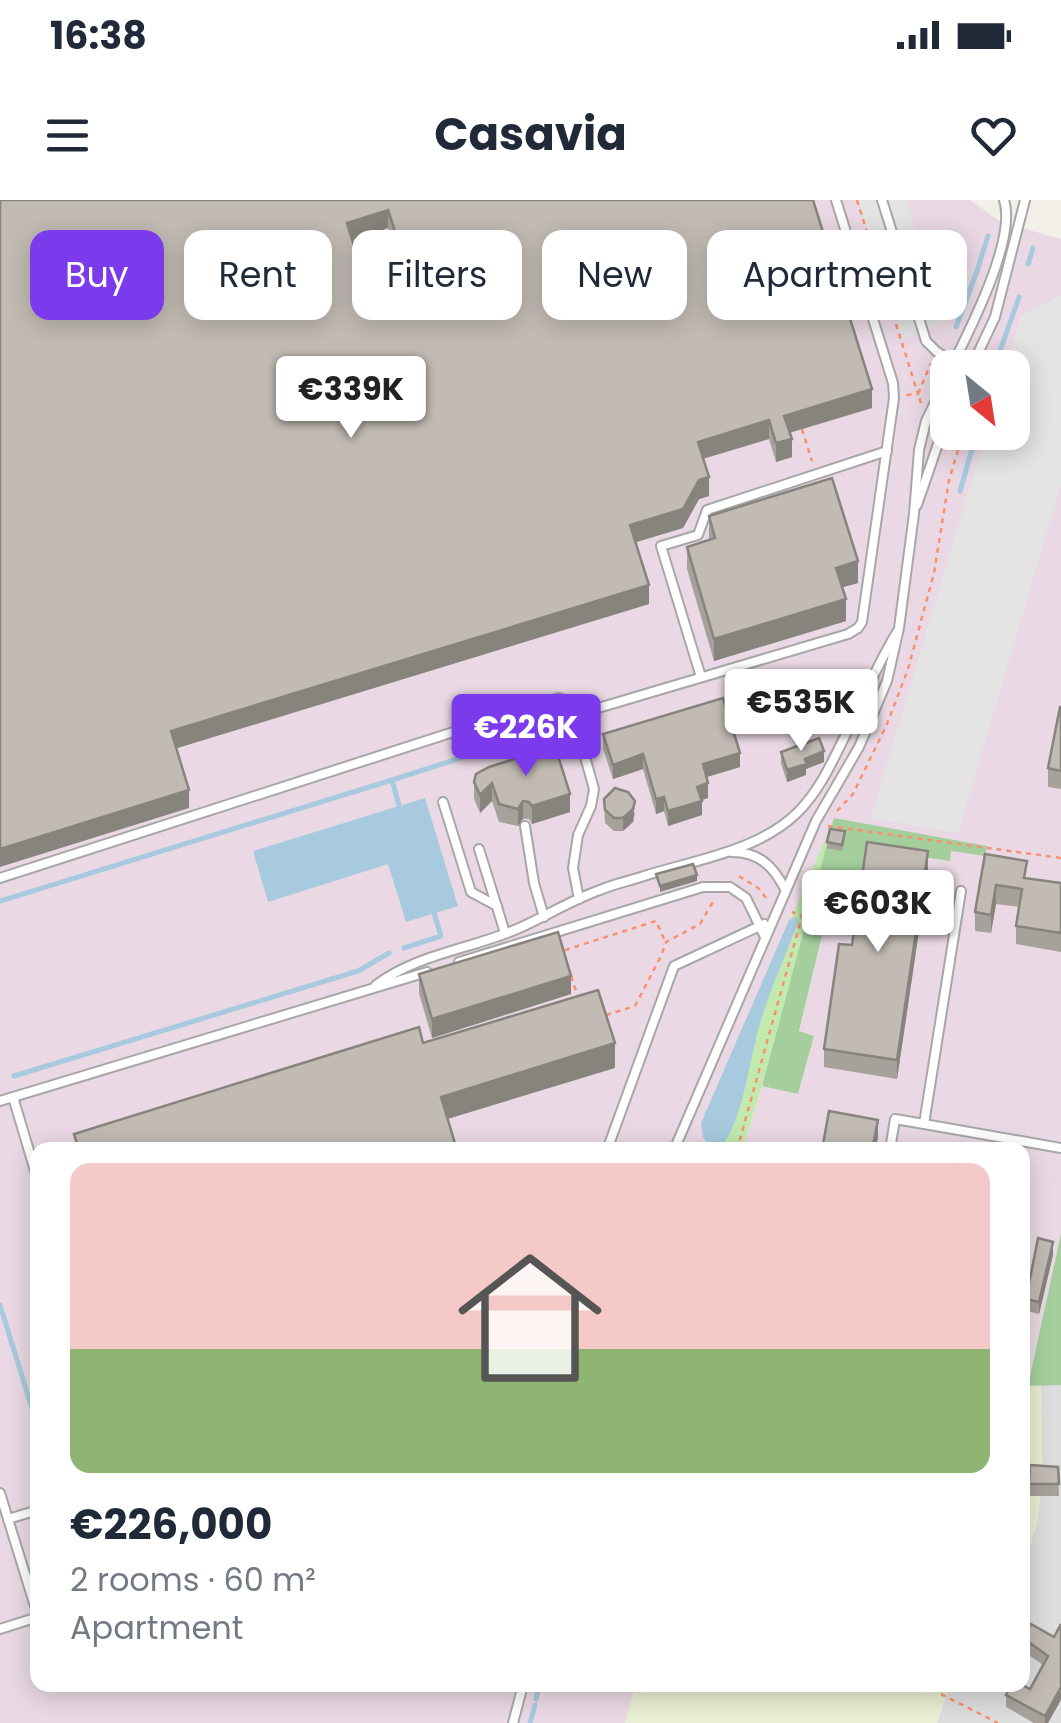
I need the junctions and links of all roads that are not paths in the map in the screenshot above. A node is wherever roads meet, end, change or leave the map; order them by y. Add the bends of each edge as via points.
1 (836, 200) edge
2 (882, 200) edge
3 (1004, 200) edge
4 (1026, 200) edge
5 (935, 350) edge
6 (959, 350) edge
7 (979, 350) edge
8 (930, 414) edge
9 (936, 450) edge
10 (887, 451) junction
11 (914, 514) junction
12 (899, 628) junction
13 (701, 677) junction
14 (570, 703) junction
15 (444, 802) dead end
16 (525, 826) dead end
17 (480, 850) dead end
18 (721, 853) junction
19 (0, 878) edge
20 (786, 889) junction
21 (962, 891) dead end
22 (579, 900) junction
23 (497, 906) junction
24 (544, 916) junction
25 (772, 920) junction
26 (760, 926) junction
27 (506, 934) junction
28 (765, 937) junction
29 (370, 990) junction
30 (13, 1097) junction
31 (0, 1101) edge
32 (924, 1124) junction
33 (610, 1142) edge
34 (677, 1142) edge
35 (891, 1142) edge
36 (1027, 1142) edge
37 (1030, 1143) edge
38 (1061, 1148) edge
39 (30, 1153) edge
40 (0, 1493) edge
41 (30, 1512) edge
42 (8, 1518) junction
43 (30, 1591) edge
44 (30, 1620) edge
45 (0, 1629) edge
46 (521, 1692) edge
47 (513, 1723) edge

1 - 10 lane via 893,382
2 - 5 lane via 926,341
3 - 6 lane via 1004,235
4 - 7 lane
8 - 11 lane via 919,450
9 - 11 lane
10 - 13 lane via 858,628
10 - 13 lane via 707,510 698,535 660,546
11 - 12 lane
12 - 18 lane via 811,798 776,829
12 - 20 lane via 887,681 859,747
13 - 14 lane via 588,711
14 - 19 lane via 559,698
14 - 22 lane via 594,789 573,868
15 - 23 lane via 471,892
16 - 24 lane
17 - 23 lane
18 - 20 lane via 753,854
18 - 22 lane
20 - 25 lane
21 - 32 lane
22 - 24 lane
23 - 27 lane
24 - 27 lane
25 - 26 lane
25 - 28 lane
26 - 28 lane
26 - 29 lane via 746,898 730,887 704,887
26 - 33 lane via 674,966
27 - 29 lane via 390,974
28 - 34 lane
29 - 30 lane
30 - 31 lane
30 - 39 lane
32 - 35 lane via 895,1119
32 - 36 lane
37 - 38 lane
40 - 42 lane
41 - 42 lane
42 - 43 lane
44 - 45 lane
46 - 47 lane

